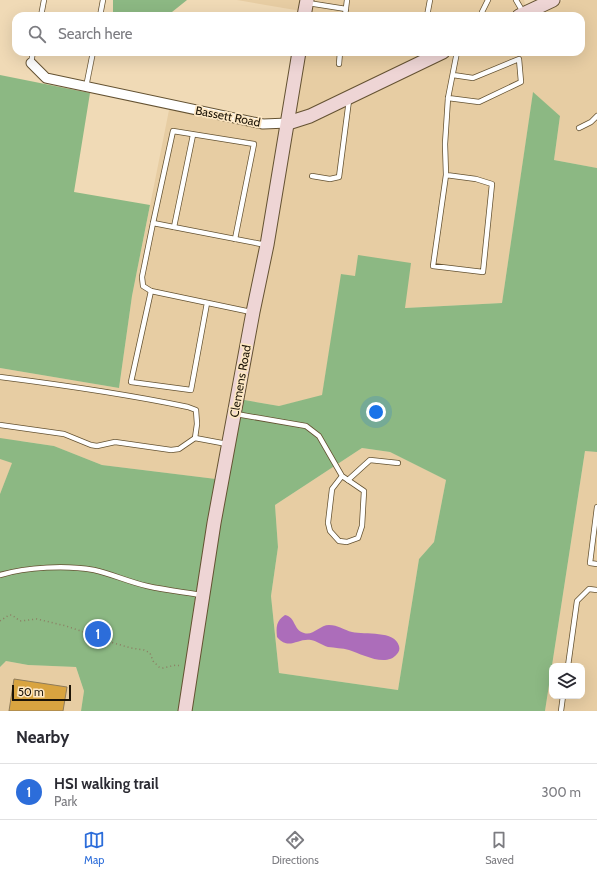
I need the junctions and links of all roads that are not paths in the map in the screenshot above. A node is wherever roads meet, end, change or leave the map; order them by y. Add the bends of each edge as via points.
1 (44, 0) edge
2 (103, 0) edge
3 (347, 0) edge
4 (430, 0) edge
5 (488, 0) edge
6 (516, 0) edge
7 (553, 0) edge
8 (307, 1) edge
9 (346, 9) junction
10 (42, 12) edge
11 (101, 12) edge
12 (305, 12) edge
13 (346, 12) edge
14 (428, 12) edge
15 (482, 12) edge
16 (520, 12) edge
17 (527, 12) edge
18 (32, 56) edge
19 (92, 56) edge
20 (298, 56) edge
21 (340, 56) edge
22 (434, 56) edge
23 (456, 56) edge
24 (31, 63) joint
25 (339, 64) dead end
26 (453, 75) junction
27 (86, 86) junction
28 (350, 96) junction
29 (448, 98) junction
30 (597, 116) edge
31 (288, 123) junction
32 (579, 128) dead end
33 (193, 135) junction
34 (446, 175) junction
35 (312, 176) dead end
36 (154, 223) junction
37 (174, 227) junction
38 (235, 239) junction
39 (267, 245) junction
40 (151, 291) junction
41 (207, 303) junction
42 (253, 312) junction
43 (0, 377) edge
44 (234, 414) junction
45 (0, 425) edge
46 (194, 438) junction
47 (228, 444) junction
48 (398, 463) dead end
49 (342, 476) junction
50 (348, 480) junction
51 (597, 507) edge
52 (597, 564) edge
53 (0, 575) edge
54 (597, 590) edge
55 (203, 595) junction
56 (568, 663) edge
57 (563, 699) edge
58 (185, 711) edge
59 (561, 711) edge

1 - 10 lane
2 - 11 lane
3 - 9 lane
4 - 14 lane
5 - 15 lane
6 - 16 lane
7 - 17 street
8 - 9 lane
8 - 12 street
9 - 13 lane
18 - 24 lane
19 - 27 lane
20 - 31 street, Clemens Road
21 - 25 lane
22 - 28 street, Bassett Road
23 - 26 lane
24 - 27 street, Bassett Road via 46,78
26 - 29 lane
26 - 29 lane via 473,78 519,59 521,82 479,102
27 - 31 street, Bassett Road via 263,124
28 - 31 street, Bassett Road
28 - 35 lane via 339,177 330,179
29 - 34 lane
30 - 32 lane
31 - 39 street, Clemens Road
33 - 36 lane via 173,131
33 - 37 lane
33 - 38 lane via 254,144
34 - 34 lane via 433,266 483,272 492,184
36 - 37 lane
36 - 40 lane via 142,277 143,286
37 - 38 lane
38 - 39 lane
39 - 42 street, Clemens Road
40 - 41 lane
40 - 41 lane via 131,382 191,390
41 - 42 lane
42 - 44 street, Clemens Road
43 - 46 lane via 89,389 188,407 196,410 198,424
44 - 47 street, Clemens Road
44 - 49 lane via 306,426 319,436
45 - 46 lane via 64,434 96,446 115,442 171,450 180,449
46 - 47 lane
47 - 55 street, Clemens Road
48 - 50 lane via 370,460
49 - 50 lane
49 - 50 lane via 332,489 328,523 330,531 339,540 347,542 358,538 362,526 364,491
51 - 52 lane via 590,563
53 - 55 lane via 12,571 75,568 94,570 147,586
54 - 56 lane via 589,589 577,602
55 - 58 street, Clemens Road
57 - 59 lane

